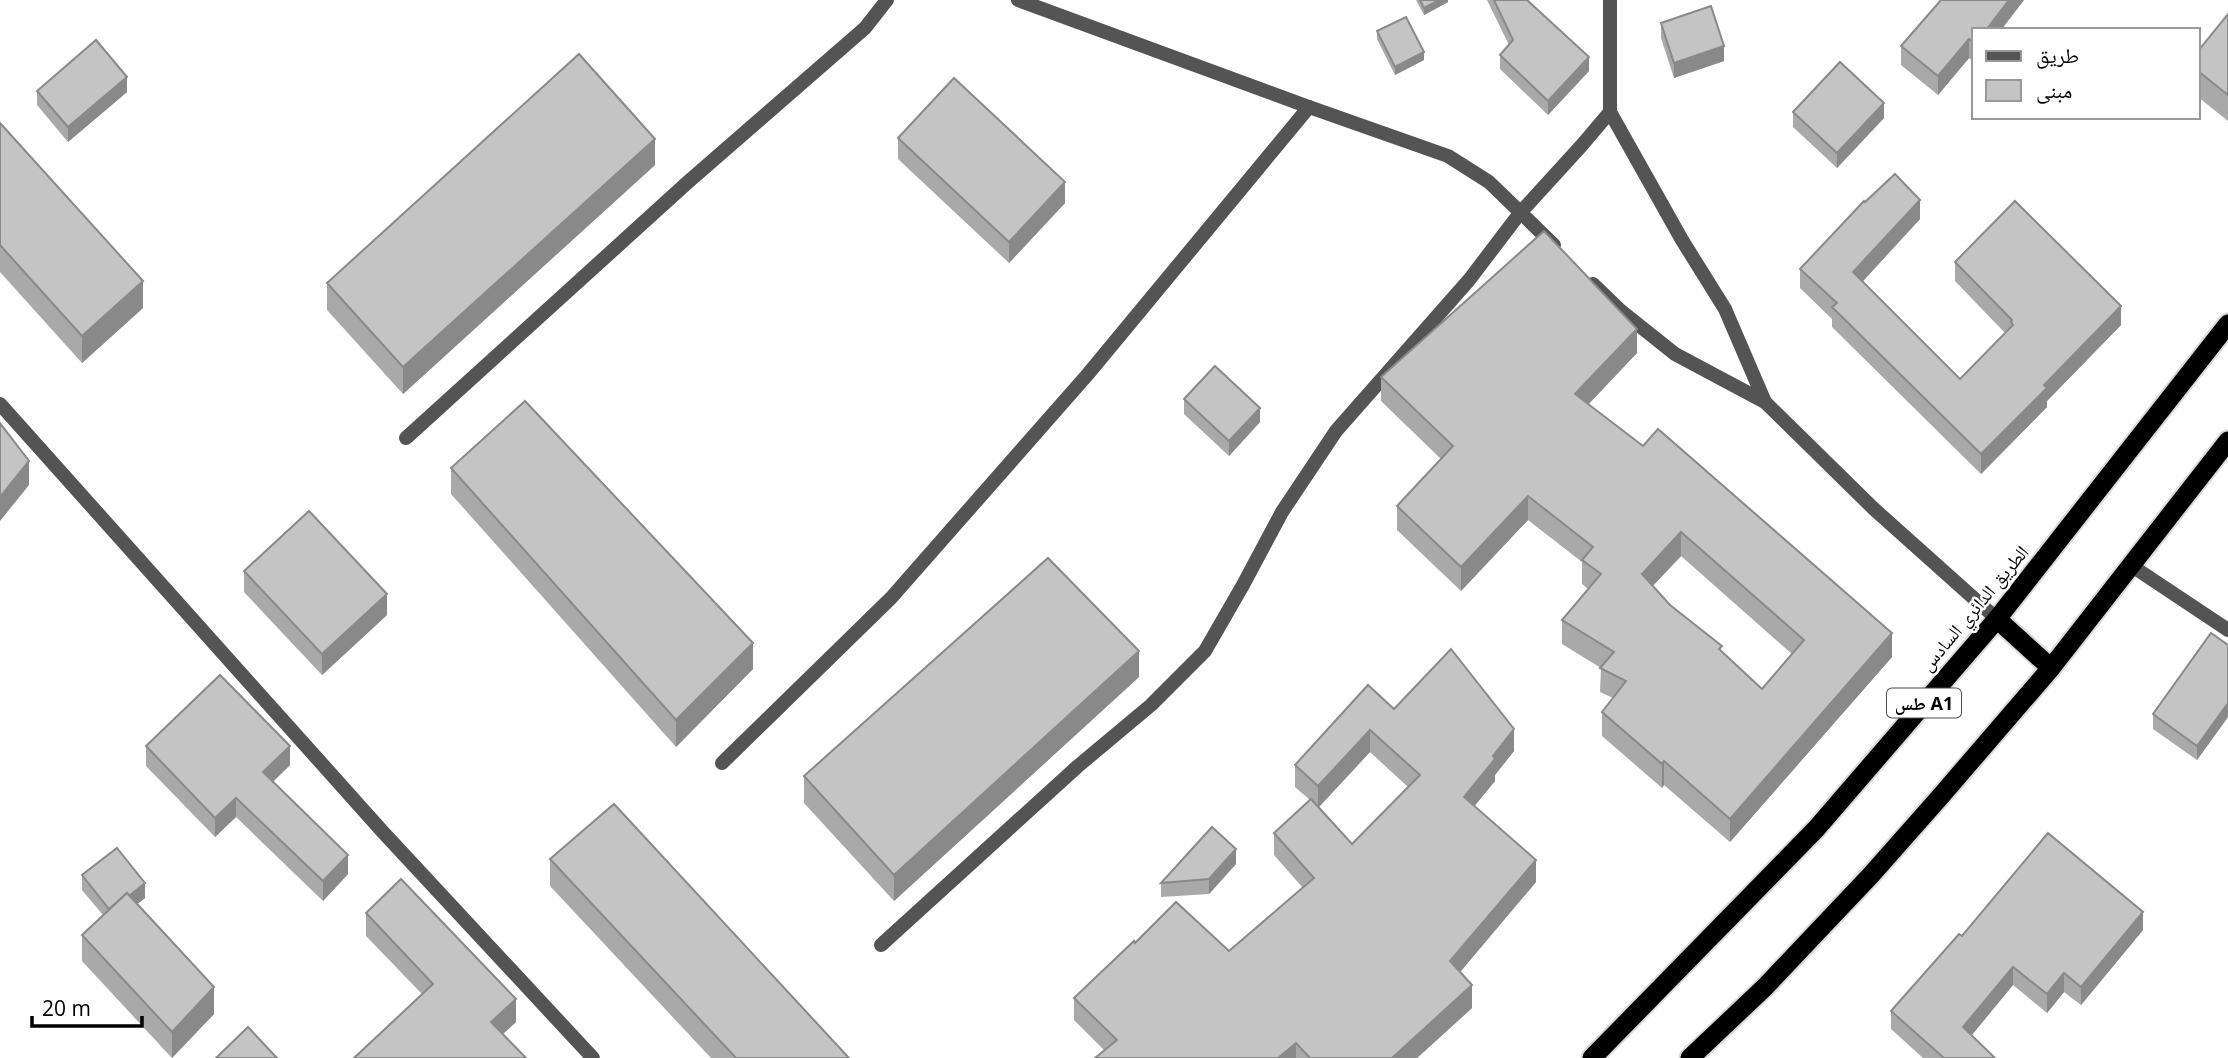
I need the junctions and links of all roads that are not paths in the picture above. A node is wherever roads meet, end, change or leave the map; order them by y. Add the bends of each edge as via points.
1 (887, 0) edge
2 (1018, 0) edge
3 (1610, 0) edge
4 (1309, 107) junction
5 (1610, 112) junction
6 (1520, 213) junction
7 (1566, 257) edge
8 (1584, 275) edge
9 (2228, 324) edge
10 (1765, 402) junction
11 (0, 404) edge
12 (406, 438) dead end
13 (2228, 441) edge
14 (2132, 565) junction
15 (1997, 619) junction
16 (2228, 630) edge
17 (2051, 668) junction
18 (722, 763) dead end
19 (881, 944) dead end
20 (593, 1058) edge
21 (1592, 1058) edge
22 (1690, 1058) edge

1 - 12 street via 865,28 688,181
2 - 4 street
3 - 5 street
4 - 6 street via 1448,156 1489,182
4 - 18 street via 1088,374 900,588
5 - 6 street
5 - 10 street via 1725,309
6 - 7 street
6 - 19 street via 1469,280 1335,431 1282,512 1205,651 1151,705
8 - 10 street via 1675,354
9 - 15 highway, الطريق الدائري السادس / طس A1
10 - 15 street via 1874,509
11 - 20 street via 372,821
13 - 14 highway
14 - 16 street
14 - 17 highway
15 - 17 highway
15 - 21 highway, الطريق الدائري السادس / طس A1 via 1816,829
17 - 22 highway via 1871,875

